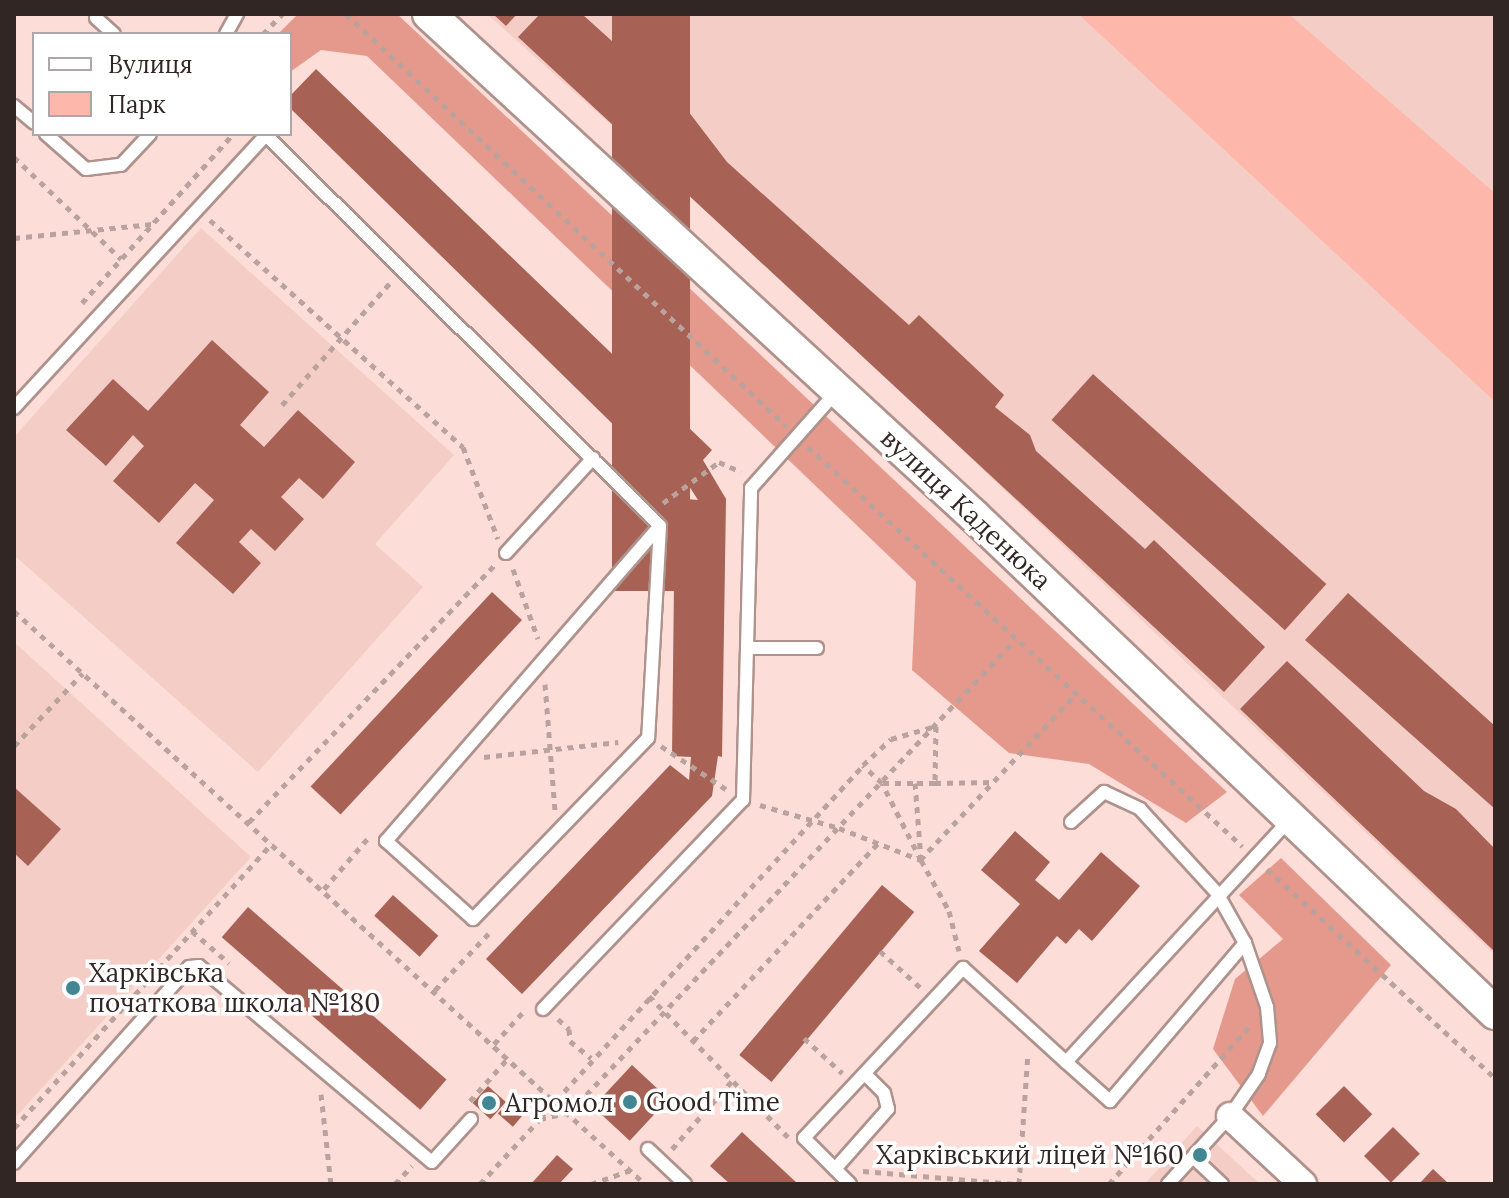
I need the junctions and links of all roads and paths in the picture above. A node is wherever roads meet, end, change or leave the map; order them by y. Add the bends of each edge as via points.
1 (237, 14) edge
2 (282, 14) edge
3 (346, 14) edge
4 (429, 14) edge
5 (96, 18) dead end
6 (112, 32) edge
7 (227, 32) edge
8 (265, 32) edge
9 (14, 106) edge
10 (32, 121) edge
11 (48, 136) edge
12 (148, 136) edge
13 (231, 136) edge
14 (263, 136) edge
15 (267, 136) edge
16 (14, 157) edge
17 (197, 209) junction
18 (153, 224) junction
19 (90, 230) junction
20 (14, 238) edge
21 (121, 259) junction
22 (402, 269) junction
23 (78, 306) dead end
24 (341, 338) junction
25 (837, 391) junction
26 (282, 405) dead end
27 (14, 408) edge
28 (796, 435) junction
29 (593, 458) junction
30 (759, 479) junction
31 (662, 521) junction
32 (506, 553) junction
33 (14, 611) edge
34 (1015, 640) junction
35 (748, 648) junction
36 (817, 648) dead end
37 (543, 660) junction
38 (83, 673) junction
39 (544, 680) junction
40 (535, 691) dead end
41 (1076, 694) junction
42 (936, 726) junction
43 (665, 734) dead end
44 (648, 738) junction
45 (14, 746) edge
46 (486, 747) dead end
47 (665, 749) junction
48 (551, 750) junction
49 (654, 761) dead end
50 (863, 765) junction
51 (993, 782) junction
52 (882, 783) junction
53 (915, 783) junction
54 (935, 783) junction
55 (743, 800) junction
56 (1291, 818) junction
57 (249, 822) junction
58 (1071, 822) dead end
59 (839, 828) junction
60 (557, 833) junction
61 (272, 843) junction
62 (877, 843) junction
63 (1255, 858) junction
64 (921, 860) junction
65 (1217, 893) junction
66 (501, 921) dead end
67 (192, 931) junction
68 (1245, 943) junction
69 (880, 951) dead end
70 (963, 968) junction
71 (238, 971) dead end
72 (435, 990) junction
73 (649, 996) junction
74 (934, 999) junction
75 (1267, 1007) junction
76 (543, 1009) dead end
77 (665, 1012) junction
78 (1495, 1013) edge
79 (1029, 1029) junction
80 (804, 1038) dead end
81 (693, 1041) junction
82 (509, 1057) junction
83 (1066, 1062) junction
84 (318, 1064) junction
85 (865, 1074) junction
86 (1495, 1078) edge
87 (732, 1081) junction
88 (854, 1084) junction
89 (554, 1097) junction
90 (570, 1112) junction
91 (467, 1114) joint
92 (1230, 1116) junction
93 (540, 1119) junction
94 (14, 1128) edge
95 (804, 1138) junction
96 (677, 1144) dead end
97 (648, 1149) dead end
98 (1193, 1157) junction
99 (14, 1163) edge
100 (835, 1169) junction
101 (631, 1170) junction
102 (331, 1184) edge
103 (480, 1184) edge
104 (591, 1184) edge
105 (645, 1184) edge
106 (685, 1184) edge
107 (850, 1184) edge
108 (1017, 1184) edge
109 (1109, 1184) edge
110 (1168, 1184) edge
111 (1222, 1184) edge
112 (1303, 1184) edge

1 - 7 lane
2 - 8 path
3 - 28 path
4 - 25 street, вулиця Каденюка
5 - 6 lane
9 - 10 lane
11 - 12 lane via 86,169 121,165
13 - 18 path
14 - 17 lane
15 - 22 lane
16 - 19 path
17 - 24 path
17 - 27 lane
18 - 19 path
18 - 21 path
19 - 20 path
19 - 21 path
21 - 23 path
22 - 24 path
22 - 29 lane
24 - 26 path
24 - 32 path via 463,447 491,527
25 - 28 lane
25 - 56 street, вулиця Каденюка
28 - 30 lane
28 - 34 path
29 - 31 lane
29 - 32 lane
30 - 31 path via 719,462 677,488 657,509
30 - 35 lane via 751,488
31 - 37 lane
31 - 44 lane
32 - 37 path
32 - 57 path
33 - 38 path
34 - 41 path
34 - 42 path
35 - 36 lane
35 - 55 lane
37 - 39 path
37 - 60 lane via 386,841 473,919
38 - 45 path
38 - 57 path
39 - 40 path
39 - 48 path
41 - 51 path
41 - 63 path
42 - 50 path via 891,739
42 - 52 path
42 - 54 path
43 - 47 path
44 - 47 path
44 - 48 path
44 - 60 lane
46 - 48 path via 476,758
47 - 49 path
47 - 55 path
48 - 60 path
50 - 52 path
50 - 73 path
51 - 54 path
51 - 64 path
52 - 53 path
52 - 59 path
52 - 64 path
53 - 54 path
53 - 64 path
55 - 59 path
55 - 76 lane
56 - 63 lane
56 - 78 street, вулиця Каденюка
57 - 61 path
58 - 65 lane via 1104,792 1140,809
59 - 62 path
59 - 77 path
61 - 67 path
61 - 72 path
62 - 64 path
62 - 81 path
63 - 65 lane
63 - 86 path
64 - 70 path via 949,911
65 - 68 lane
65 - 83 lane
66 - 72 path
67 - 71 path
67 - 94 path
68 - 75 lane
68 - 83 lane via 1110,1101
69 - 74 path
70 - 74 lane
70 - 79 lane
72 - 82 path
73 - 77 path
73 - 89 path
74 - 85 lane
75 - 92 lane via 1270,1043 1259,1074
75 - 109 path
77 - 81 path
77 - 90 path
79 - 83 lane
79 - 108 path
80 - 88 path
81 - 87 path
82 - 89 path
82 - 91 path
84 - 91 lane via 432,1162
84 - 99 lane via 211,972 189,967
84 - 102 path
85 - 88 lane
85 - 100 lane via 884,1093 888,1109
87 - 95 path via 797,1146
87 - 96 path
88 - 95 lane
89 - 90 path
89 - 93 path
90 - 93 path
90 - 101 path
92 - 98 lane
92 - 112 street
93 - 103 path
95 - 100 lane
97 - 106 lane
98 - 110 lane
98 - 111 lane
100 - 107 lane
100 - 108 path
101 - 104 path
101 - 105 path

